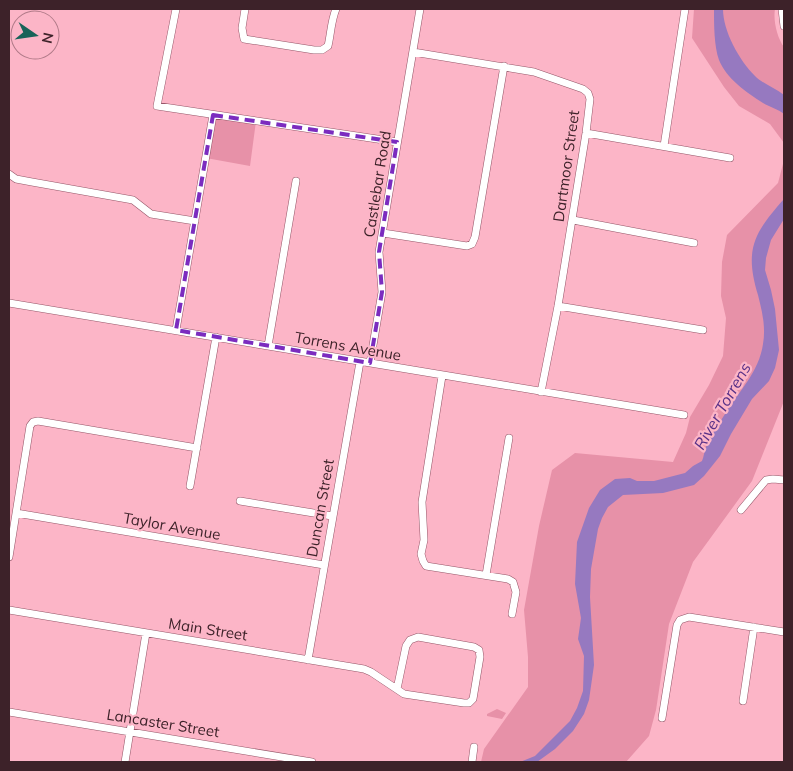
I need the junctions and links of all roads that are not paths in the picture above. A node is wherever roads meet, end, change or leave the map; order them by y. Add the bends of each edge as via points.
1 (176, 9) edge
2 (245, 9) edge
3 (336, 9) edge
4 (420, 9) edge
5 (685, 9) edge
6 (782, 9) edge
7 (784, 26) edge
8 (413, 52) junction
9 (504, 66) junction
10 (213, 115) junction
11 (586, 133) junction
12 (397, 142) junction
13 (664, 146) junction
14 (730, 158) dead end
15 (9, 174) edge
16 (296, 181) dead end
17 (572, 220) junction
18 (195, 222) junction
19 (383, 233) junction
20 (694, 243) dead end
21 (9, 302) edge
22 (558, 306) junction
23 (176, 330) junction
24 (703, 330) dead end
25 (216, 337) junction
26 (268, 346) junction
27 (360, 362) junction
28 (370, 363) junction
29 (442, 376) junction
30 (541, 392) junction
31 (684, 415) dead end
32 (509, 438) dead end
33 (197, 448) junction
34 (784, 480) edge
35 (190, 486) dead end
36 (240, 501) dead end
37 (741, 510) dead end
38 (16, 514) junction
39 (332, 516) junction
40 (9, 557) edge
41 (324, 565) junction
42 (486, 576) junction
43 (9, 610) edge
44 (512, 614) dead end
45 (754, 628) junction
46 (784, 632) edge
47 (146, 633) junction
48 (308, 660) junction
49 (397, 689) junction
50 (743, 701) dead end
51 (9, 712) edge
52 (662, 718) dead end
53 (130, 732) junction
54 (474, 746) dead end
55 (125, 762) edge
56 (312, 762) edge
57 (472, 762) edge

1 - 10 street via 157,106
2 - 3 street via 244,39 314,50 328,46
4 - 8 street, Castlebar Road
5 - 13 street
6 - 7 street
8 - 9 street, Dartmoor Street
8 - 12 street, Castlebar Road
9 - 11 street, Dartmoor Street via 534,72 588,93
9 - 19 street via 472,244 467,246
10 - 12 street
10 - 18 street
11 - 13 street
11 - 17 street, Dartmoor Street
12 - 19 street, Castlebar Road
13 - 14 street
15 - 18 street via 16,179 132,200 151,214
16 - 26 street
17 - 20 street
17 - 22 street, Dartmoor Street
18 - 23 street
19 - 28 street, Castlebar Road via 379,252 382,292
21 - 23 street, Torrens Avenue
22 - 24 street
22 - 30 street, Dartmoor Street
23 - 25 street, Torrens Avenue
25 - 26 street, Torrens Avenue
25 - 33 street
26 - 27 street, Torrens Avenue
27 - 28 street, Torrens Avenue
27 - 39 street, Duncan Street
28 - 29 street, Torrens Avenue
29 - 30 street, Torrens Avenue
29 - 42 street via 422,502 422,561 426,566
30 - 31 street, Torrens Avenue
32 - 42 street
33 - 35 street
33 - 38 street via 33,422
34 - 37 street via 766,480
36 - 39 street
38 - 40 street
38 - 41 street, Taylor Avenue
39 - 41 street, Duncan Street
41 - 48 street, Duncan Street
42 - 44 street via 513,582 516,592
43 - 47 street, Main Street
45 - 46 street
45 - 50 street
45 - 52 street via 689,617 680,620
47 - 48 street, Main Street
47 - 53 street
48 - 49 street, Main Street via 366,669
49 - 49 street, Main Street via 410,640 418,637 479,650 473,699 469,703 404,694
51 - 53 street, Lancaster Street
53 - 55 street
53 - 56 street, Lancaster Street
54 - 57 street

